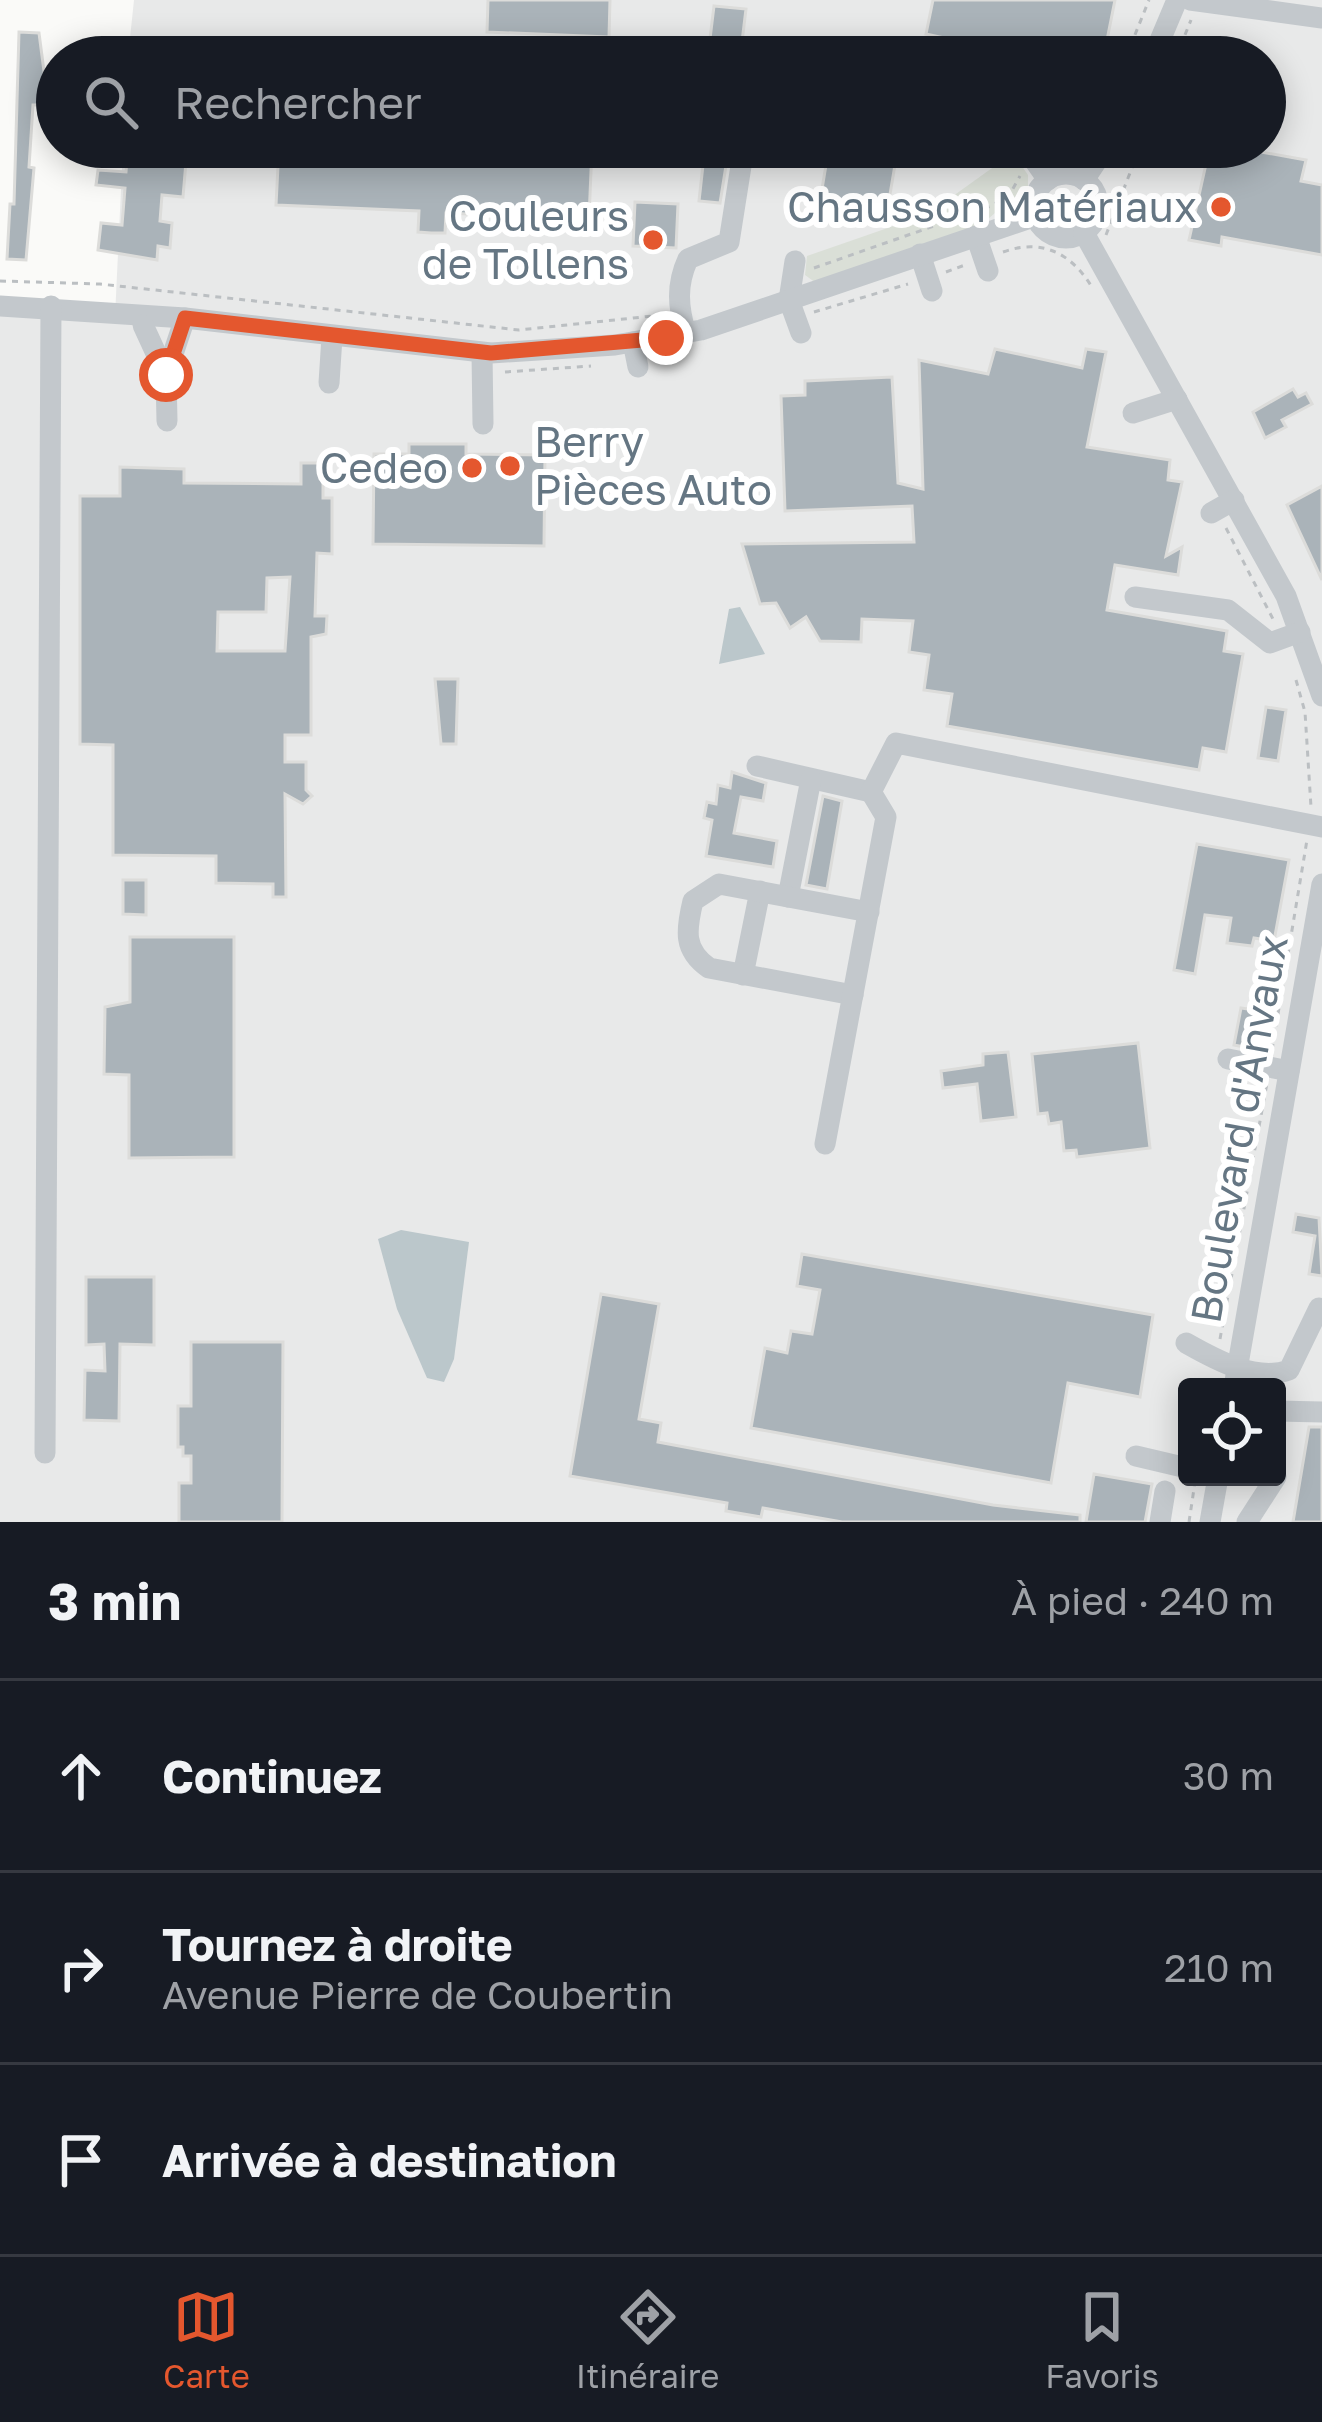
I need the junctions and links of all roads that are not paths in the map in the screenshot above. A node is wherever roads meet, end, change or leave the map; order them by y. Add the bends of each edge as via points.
1 (1188, 1) edge
2 (1322, 18) edge
3 (1166, 36) edge
4 (741, 168) edge
5 (1039, 168) edge
6 (1092, 168) edge
7 (1048, 180) junction
8 (1084, 180) junction
9 (1036, 216) junction
10 (1095, 235) junction
11 (976, 236) junction
12 (920, 254) junction
13 (986, 265) road end
14 (794, 268) road end
15 (930, 284) road end
16 (0, 306) edge
17 (51, 306) junction
18 (795, 316) junction
19 (185, 318) junction
20 (683, 322) junction
21 (143, 326) dead end
22 (332, 338) junction
23 (634, 342) junction
24 (482, 361) junction
25 (638, 367) dead end
26 (166, 375) junction
27 (329, 383) dead end
28 (1177, 398) junction
29 (1133, 413) dead end
30 (166, 421) dead end
31 (483, 424) dead end
32 (1234, 500) junction
33 (1211, 512) dead end
34 (1135, 597) dead end
35 (1300, 632) junction
36 (1322, 696) edge
37 (758, 766) dead end
38 (811, 778) junction
39 (871, 792) junction
40 (1322, 827) edge
41 (1322, 884) edge
42 (760, 892) junction
43 (788, 897) junction
44 (868, 912) junction
45 (743, 975) junction
46 (853, 995) junction
47 (1228, 1059) dead end
48 (1289, 1071) junction
49 (825, 1144) dead end
50 (1319, 1309) edge
51 (1186, 1343) dead end
52 (1235, 1377) edge
53 (1286, 1411) edge
54 (1322, 1412) edge
55 (45, 1454) dead end
56 (1136, 1456) dead end
57 (1178, 1466) edge
58 (1216, 1486) edge
59 (1270, 1486) edge
60 (1165, 1490) dead end
61 (1207, 1521) edge
62 (1160, 1522) edge
63 (1247, 1522) edge

1 - 2 street
1 - 3 street
4 - 20 street via 729,242 688,260 680,277
5 - 7 street
6 - 8 street
7 - 8 street
7 - 9 street via 1036,196
8 - 10 street via 1098,206
9 - 10 street via 1056,236
9 - 11 street
10 - 28 street
11 - 12 street
11 - 13 street
12 - 15 street
12 - 18 street
14 - 18 street
16 - 17 street
17 - 19 street
17 - 55 street
18 - 20 street
19 - 22 street
19 - 26 street
20 - 23 street
21 - 26 street
22 - 24 street
22 - 27 street
23 - 24 street
23 - 25 street
24 - 31 street
26 - 30 street
28 - 29 street
28 - 32 street
32 - 33 street
32 - 35 street
34 - 35 street via 1228,610 1270,643
35 - 36 street
37 - 38 street
38 - 39 street
38 - 43 street
39 - 40 street via 896,743
39 - 44 street via 886,817
41 - 48 street, Boulevard d'Anvaux
42 - 43 street
42 - 45 street
42 - 45 street via 719,884 693,901 688,922 694,958
43 - 44 street
44 - 46 street
45 - 46 street
46 - 49 street
47 - 48 street
48 - 52 street, Boulevard d'Anvaux
50 - 52 street via 1289,1370
51 - 52 street
53 - 54 street
56 - 57 street
58 - 61 street
59 - 63 street
60 - 62 street

